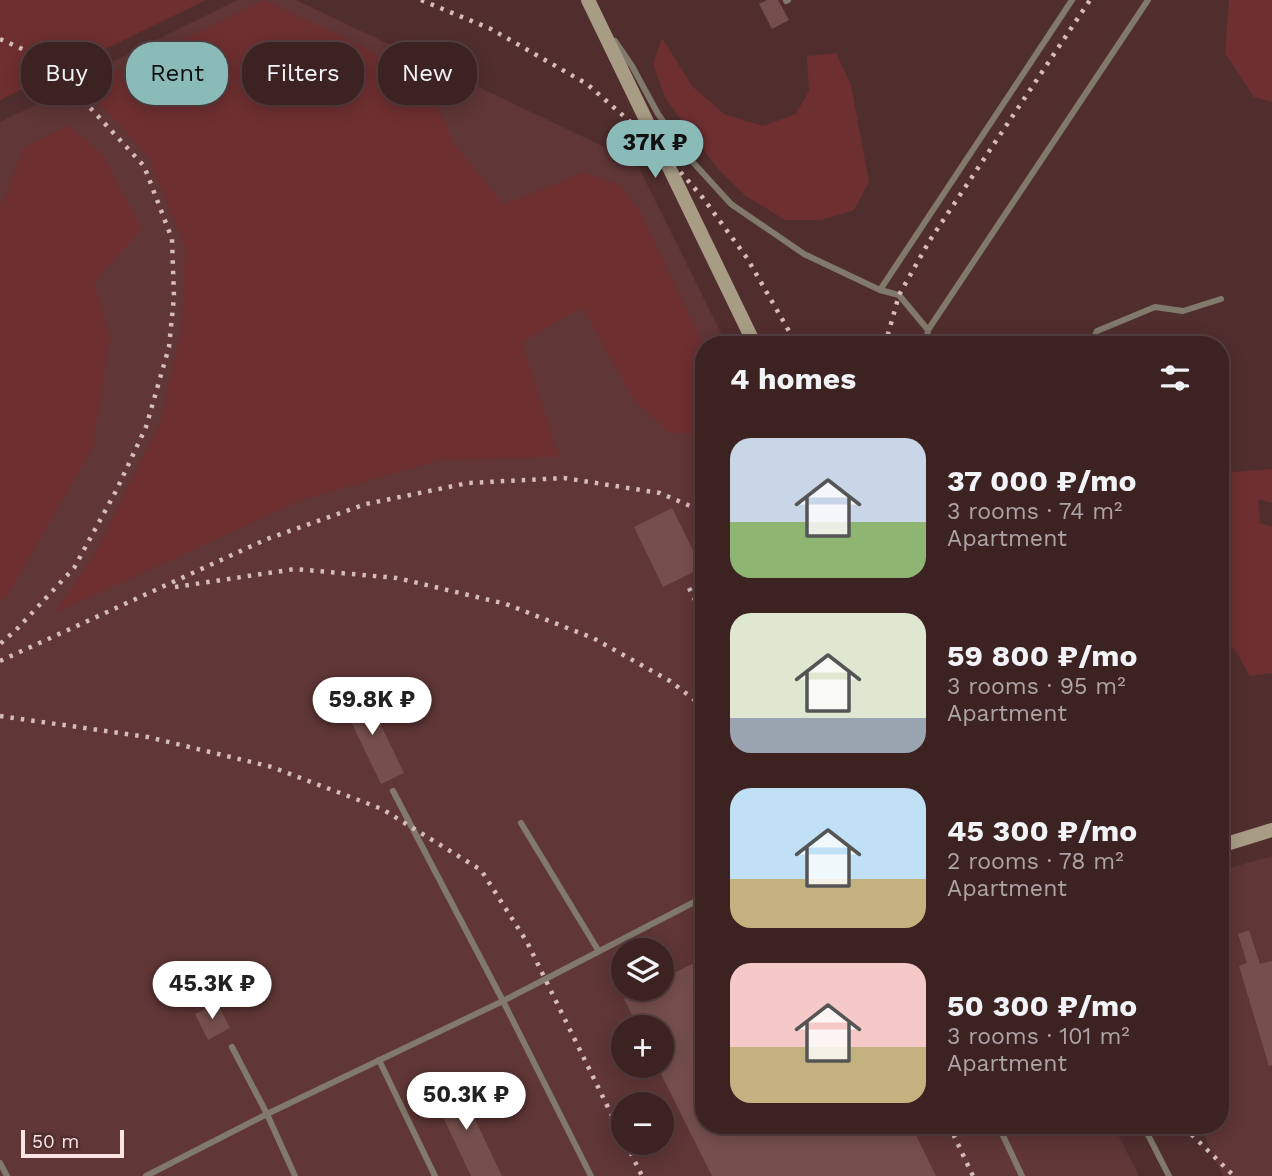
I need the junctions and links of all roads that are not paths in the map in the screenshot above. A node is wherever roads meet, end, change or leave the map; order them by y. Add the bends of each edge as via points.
1 (1072, 0) edge
2 (1148, 0) edge
3 (591, 5) edge
4 (880, 290) junction
5 (1221, 299) dead end
6 (928, 330) junction
7 (751, 336) edge
8 (927, 336) edge
9 (1095, 336) edge
10 (393, 791) dead end
11 (521, 823) dead end
12 (1272, 830) edge
13 (1229, 843) edge
14 (695, 902) edge
15 (598, 950) junction
16 (503, 1001) junction
17 (232, 1047) dead end
18 (379, 1060) junction
19 (267, 1114) junction
20 (1002, 1134) edge
21 (1148, 1134) edge
22 (0, 1163) edge
23 (7, 1176) edge
24 (146, 1176) edge
25 (295, 1176) edge
26 (435, 1176) edge
27 (591, 1176) edge
28 (1022, 1176) edge
29 (1169, 1176) edge

1 - 4 lane
2 - 6 lane
3 - 4 lane via 658,114 731,204 804,254
3 - 7 street
4 - 6 lane via 899,295
5 - 9 lane via 1183,311 1155,307 1097,331
6 - 8 lane
10 - 16 lane
11 - 15 lane
12 - 13 street
14 - 15 lane
15 - 16 lane
16 - 18 lane
16 - 27 lane
17 - 19 lane
18 - 19 lane
18 - 26 lane
19 - 24 lane
19 - 25 lane
20 - 28 lane
21 - 29 lane
22 - 23 lane

